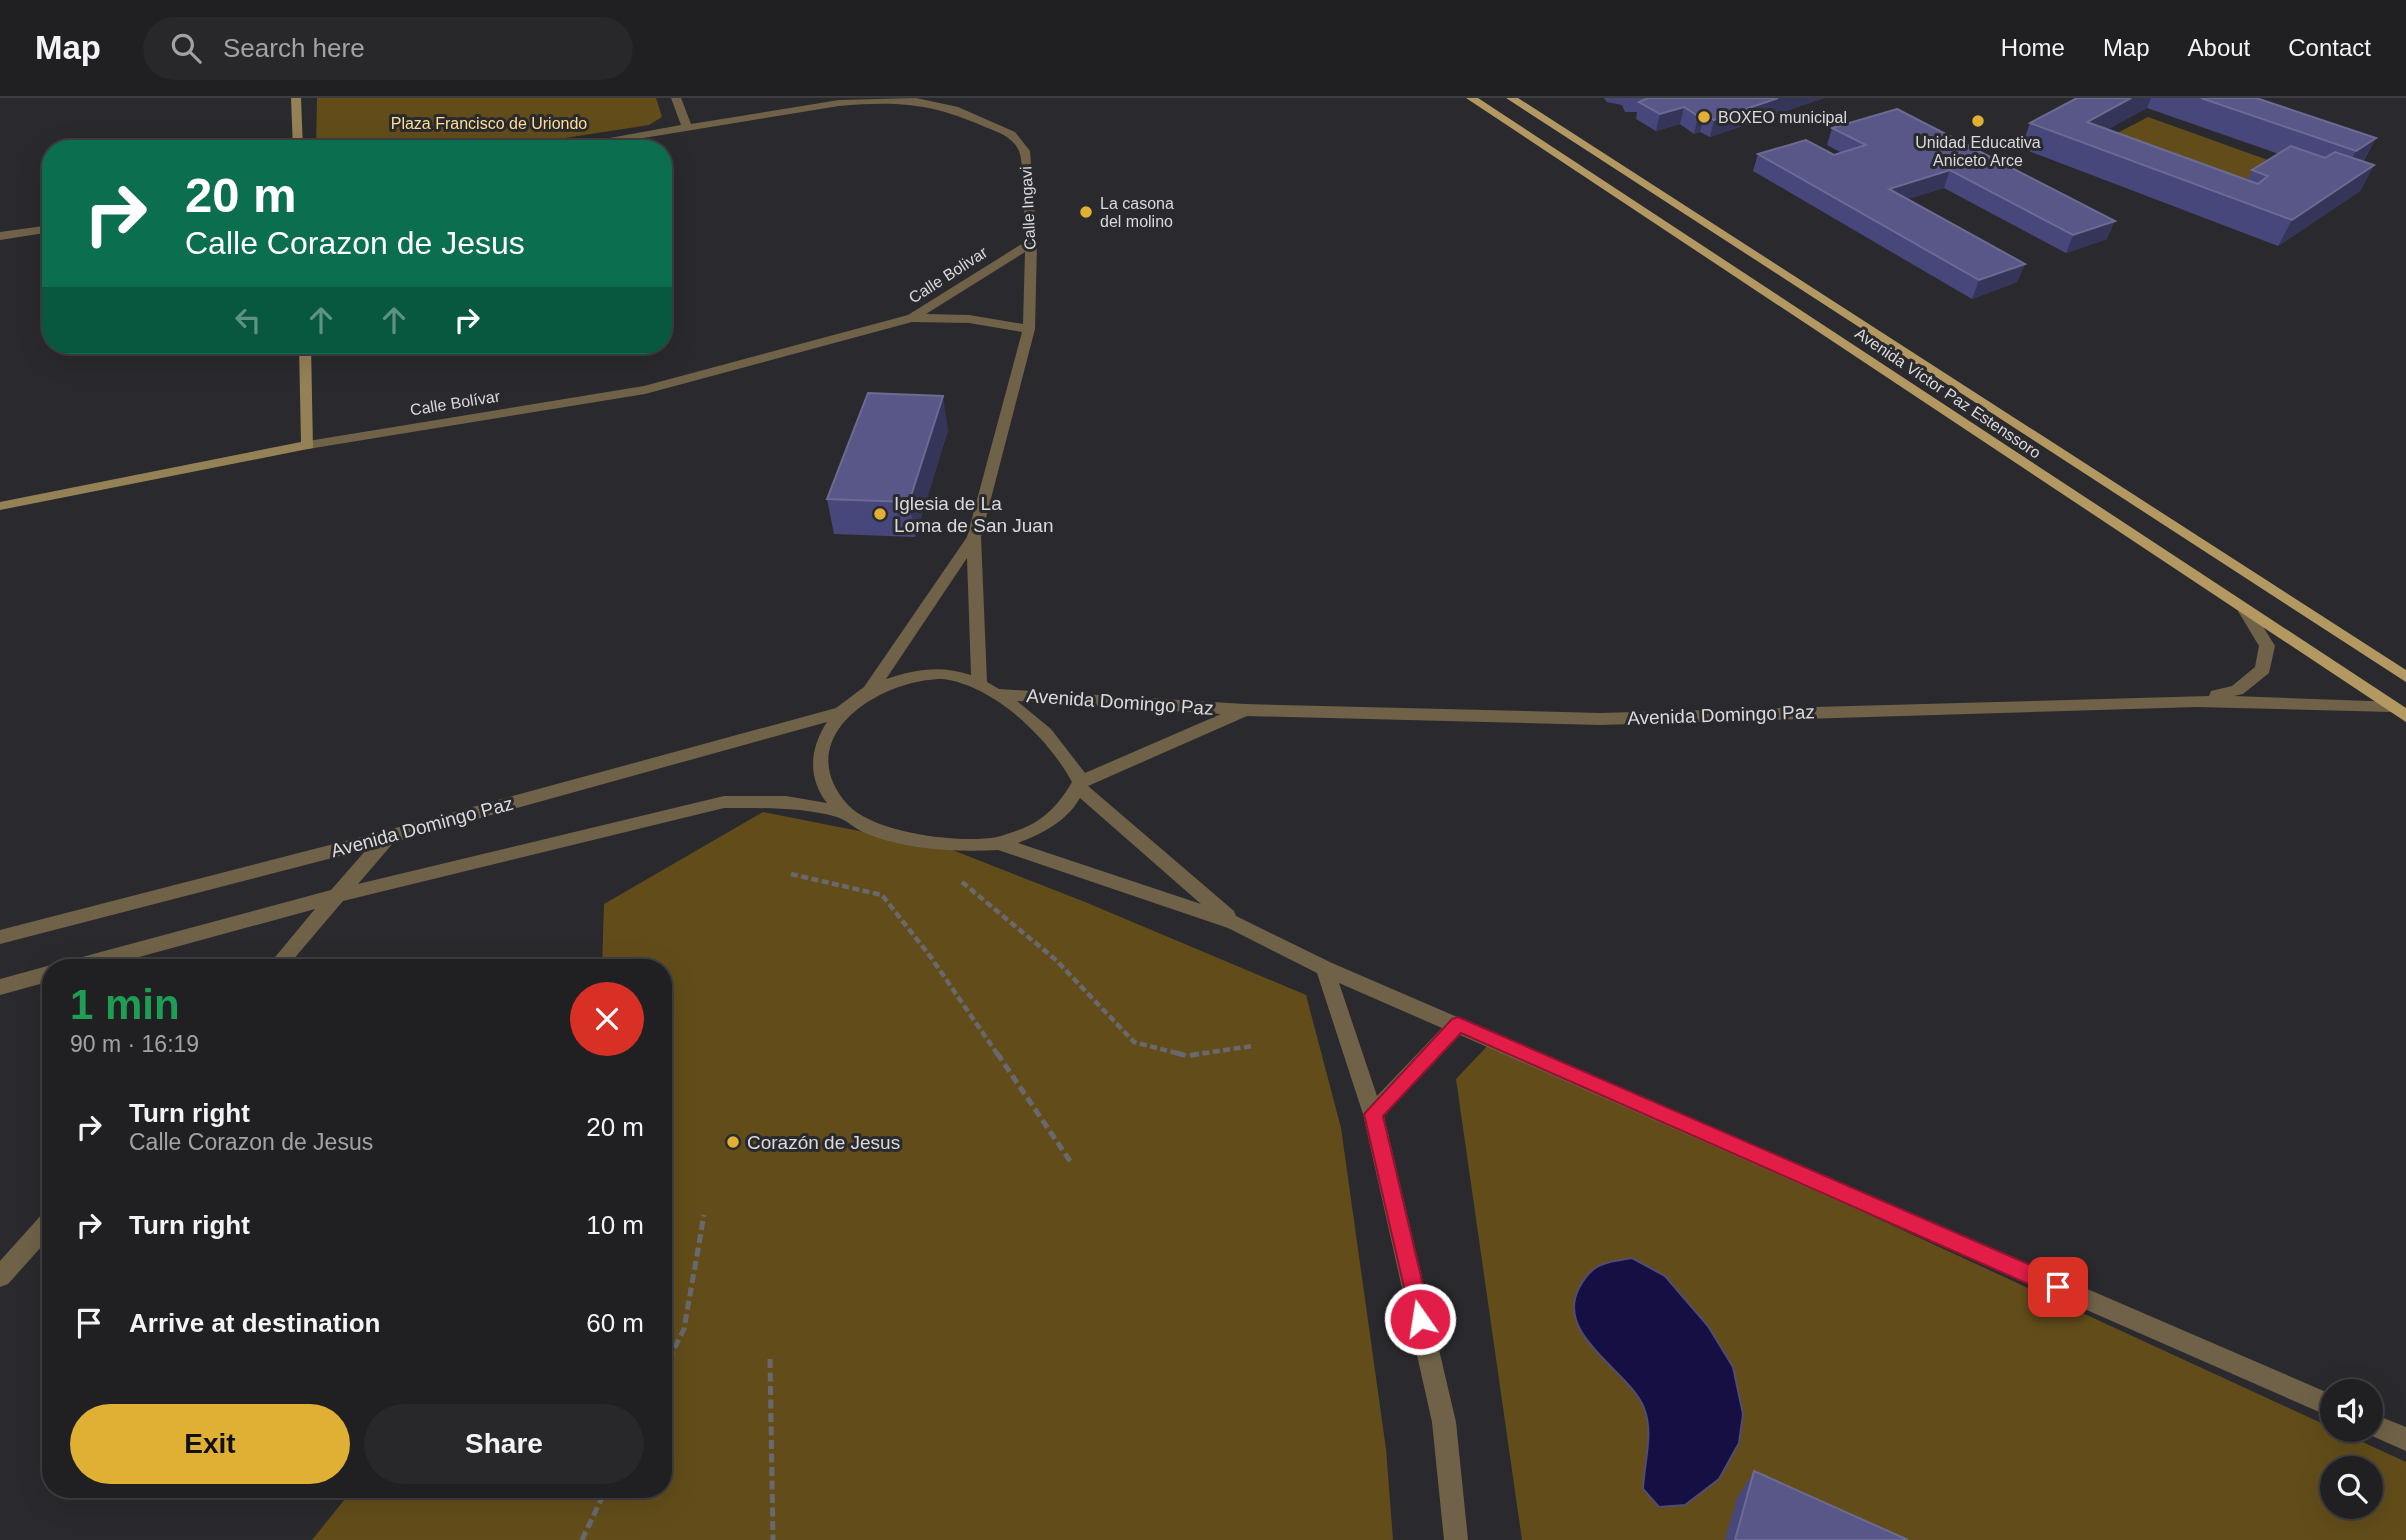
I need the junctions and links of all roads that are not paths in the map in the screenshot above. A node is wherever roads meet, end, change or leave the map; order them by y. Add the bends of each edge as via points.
1 (296, 98) edge
2 (676, 98) edge
3 (1471, 98) edge
4 (1511, 98) edge
5 (687, 127) junction
6 (298, 140) edge
7 (608, 140) edge
8 (42, 229) edge
9 (0, 236) edge
10 (1031, 243) junction
11 (912, 318) junction
12 (1029, 329) junction
13 (305, 354) edge
14 (308, 446) junction
15 (0, 506) edge
16 (974, 537) junction
17 (2246, 611) junction
18 (2406, 677) edge
19 (979, 684) junction
20 (870, 691) junction
21 (995, 694) junction
22 (2197, 701) junction
23 (2391, 706) junction
24 (1245, 710) junction
25 (842, 712) junction
26 (2406, 716) edge
27 (1079, 785) junction
28 (844, 812) junction
29 (388, 837) junction
30 (999, 844) junction
31 (340, 895) junction
32 (1235, 923) junction
33 (0, 937) edge
34 (104, 959) edge
35 (283, 959) edge
36 (1325, 968) junction
37 (42, 975) edge
38 (0, 987) edge
39 (1458, 1024) junction
40 (1373, 1114) junction
41 (42, 1230) edge
42 (0, 1277) edge
43 (2320, 1401) edge
44 (2383, 1429) edge
45 (2406, 1440) edge
46 (1457, 1540) edge

1 - 6 street
2 - 5 street
3 - 17 main road, Avenida Víctor Paz Estenssoro
4 - 18 main road, Avenida Víctor Paz Estenssoro
5 - 7 street, Calle Ingavi
5 - 10 street, Calle Ingavi via 881,99 954,109 1011,134 1025,151
8 - 9 street
10 - 11 street, Calle Bolivar
10 - 12 street, Calle Ingavi
11 - 12 street, Calle Bolivar via 970,319
11 - 14 street, Calle Bolívar via 645,390
12 - 16 street, Calle Ingavi
13 - 14 street
14 - 15 street, Calle Bolívar
16 - 19 street, Calle Ingavi
16 - 20 street, Calle Ingavi
17 - 22 street, Avenida Domingo Paz via 2267,646 2263,669 2237,690
17 - 23 main road, Avenida Víctor Paz Estenssoro
19 - 20 street via 954,675 928,673
19 - 21 street
20 - 25 street
21 - 24 street, Avenida Domingo Paz
21 - 27 street via 1063,752
22 - 23 street, Avenida Domingo Paz
22 - 24 street, Avenida Domingo Paz via 1600,719
23 - 26 main road, Avenida Víctor Paz Estenssoro
24 - 27 street, Avenida Domingo Paz
25 - 28 street via 825,738 820,766 827,790
25 - 29 street, Avenida Domingo Paz
27 - 30 street via 1069,802 1043,826
27 - 32 street
28 - 30 street via 871,828 923,841
28 - 31 street via 786,802 724,802
29 - 31 street
29 - 33 street, Avenida Domingo Paz
30 - 32 street
31 - 34 street
31 - 35 street
32 - 36 street
36 - 39 street
36 - 40 street
37 - 38 street
39 - 40 street
39 - 43 street
40 - 46 street via 1444,1422
41 - 42 street
44 - 45 street

